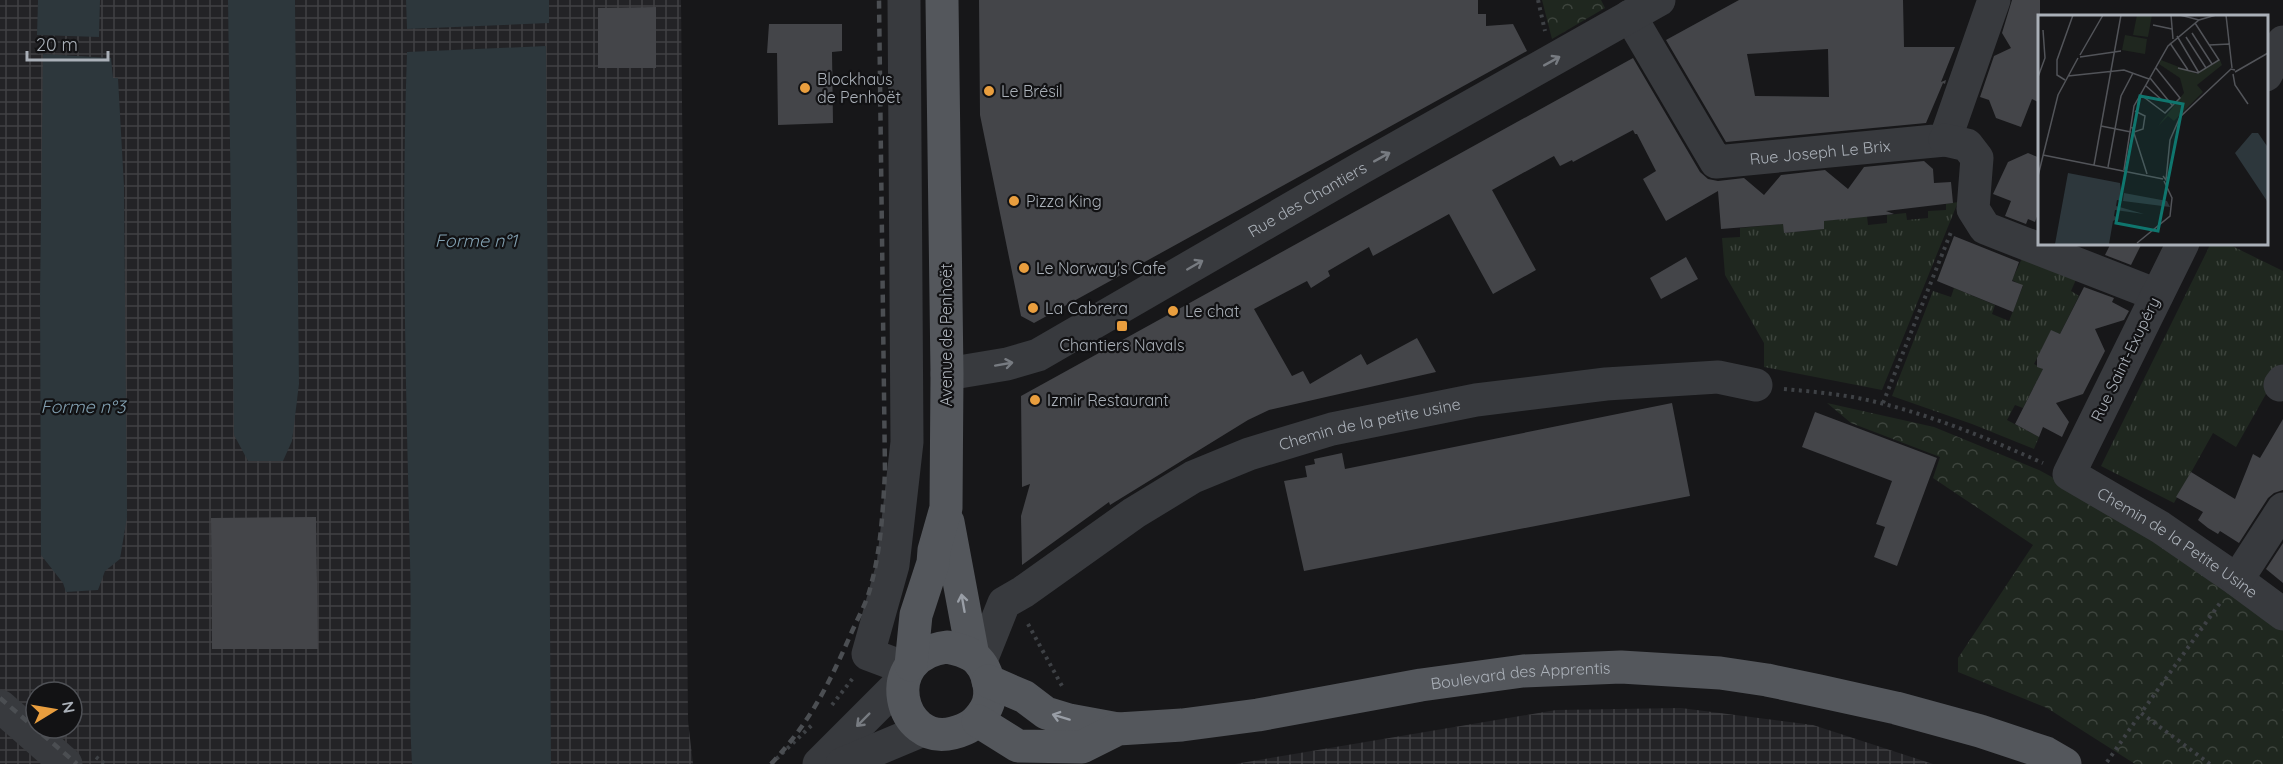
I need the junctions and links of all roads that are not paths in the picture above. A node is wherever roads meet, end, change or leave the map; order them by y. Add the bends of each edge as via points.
1 (904, 0) edge
2 (942, 0) edge
3 (1659, 0) edge
4 (1994, 0) edge
5 (1630, 16) junction
6 (2283, 42) edge
7 (2268, 71) edge
8 (1944, 140) junction
9 (2182, 244) edge
10 (2157, 295) junction
11 (947, 374) junction
12 (1756, 385) road end
13 (2068, 474) joint
14 (946, 508) junction
15 (2283, 509) edge
16 (2237, 580) junction
17 (2283, 615) edge
18 (980, 666) junction
19 (908, 671) junction
20 (0, 706) edge
21 (978, 721) junction
22 (1118, 729) junction
23 (933, 733) junction
24 (66, 764) edge
25 (819, 764) edge
26 (842, 764) edge
27 (896, 764) edge
28 (2065, 764) edge

1 - 19 street via 907,442 893,565 868,654
2 - 11 main road, Avenue de Penhoët
3 - 5 street, Rue des Chantiers
4 - 8 street
5 - 8 street, Rue Joseph Le Brix via 1716,162
11 -> 5 street, Rue des Chantiers via 1038,355
6 - 7 street
8 - 10 street via 1967,145 1977,158 1973,208 1985,228
9 - 10 street, Rue Saint-Exupéry
10 - 13 street, Rue Saint-Exupéry
11 - 14 main road, Avenue de Penhoët
12 - 18 street, Chemin de la petite usine via 1718,377 1606,384 1476,400 1332,429 1249,454 1193,477 1004,603
13 - 16 street, Chemin de la Petite Usine via 2160,527
18 -> 14 main road
14 - 19 main road, Avenue de Penhoët via 916,615
15 - 16 street
16 - 17 street, Chemin de la Petite Usine
18 - 19 main road via 962,650 948,647 921,655
18 - 21 main road via 988,705
22 -> 18 main road via 1047,713
19 - 23 main road via 903,699 909,713
19 -> 25 street
20 - 24 street
21 - 22 main road, Boulevard des Apprentis via 1018,746 1082,747
21 - 23 main road via 966,730
22 - 28 main road, Boulevard des Apprentis via 1258,715 1523,671 1621,667 1720,673 1808,688 1980,731 2046,753
23 - 26 street
23 - 27 street

